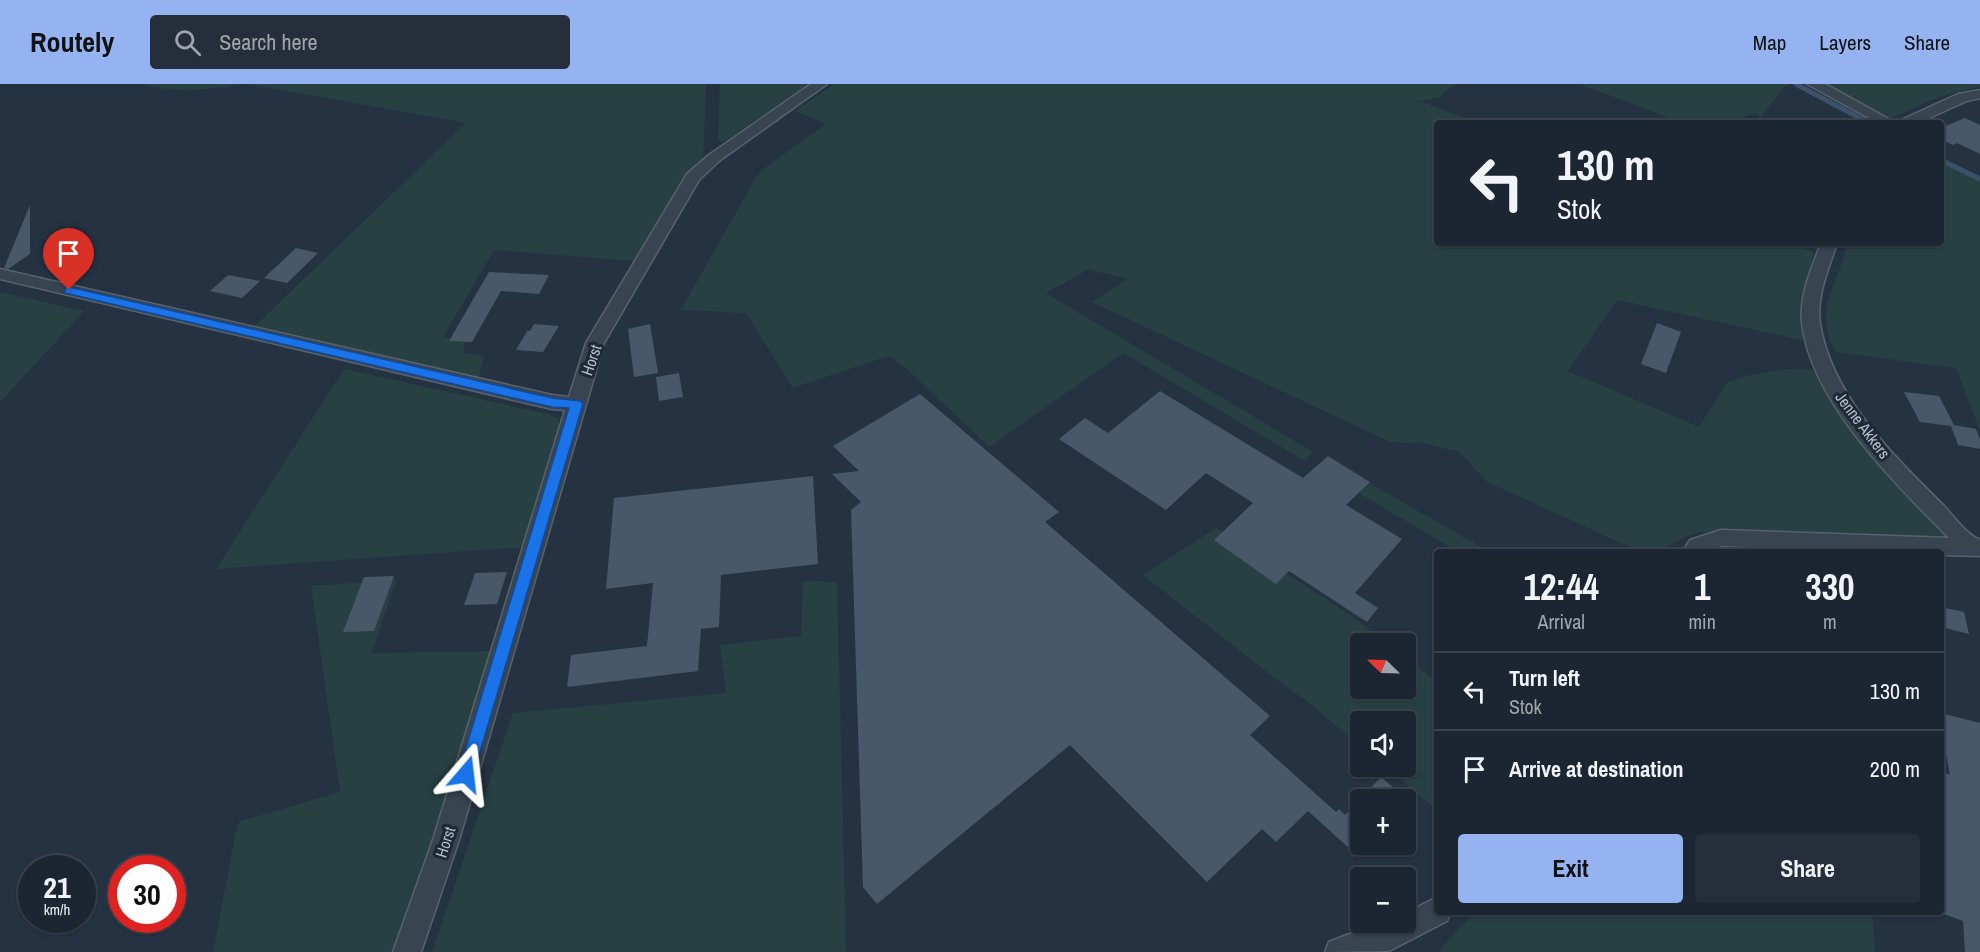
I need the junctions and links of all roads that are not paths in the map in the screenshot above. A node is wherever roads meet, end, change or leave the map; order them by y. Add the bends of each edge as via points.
1 (820, 84) edge
2 (1814, 84) edge
3 (1980, 94) edge
4 (1883, 120) edge
5 (1913, 120) edge
6 (1828, 246) edge
7 (0, 274) edge
8 (577, 404) junction
9 (1975, 548) edge
10 (1696, 549) edge
11 (1434, 913) edge
12 (407, 952) edge
13 (1339, 952) edge

1 - 8 street, Horst via 693,177 595,343
2 - 4 street
3 - 5 street
6 - 9 street, Jenne Akkers via 1811,294 1811,324 1822,363 1840,399 1870,439
7 - 8 street via 552,402
8 - 12 street, Horst via 446,840
9 - 10 street via 1721,538
11 - 13 street via 1389,937

